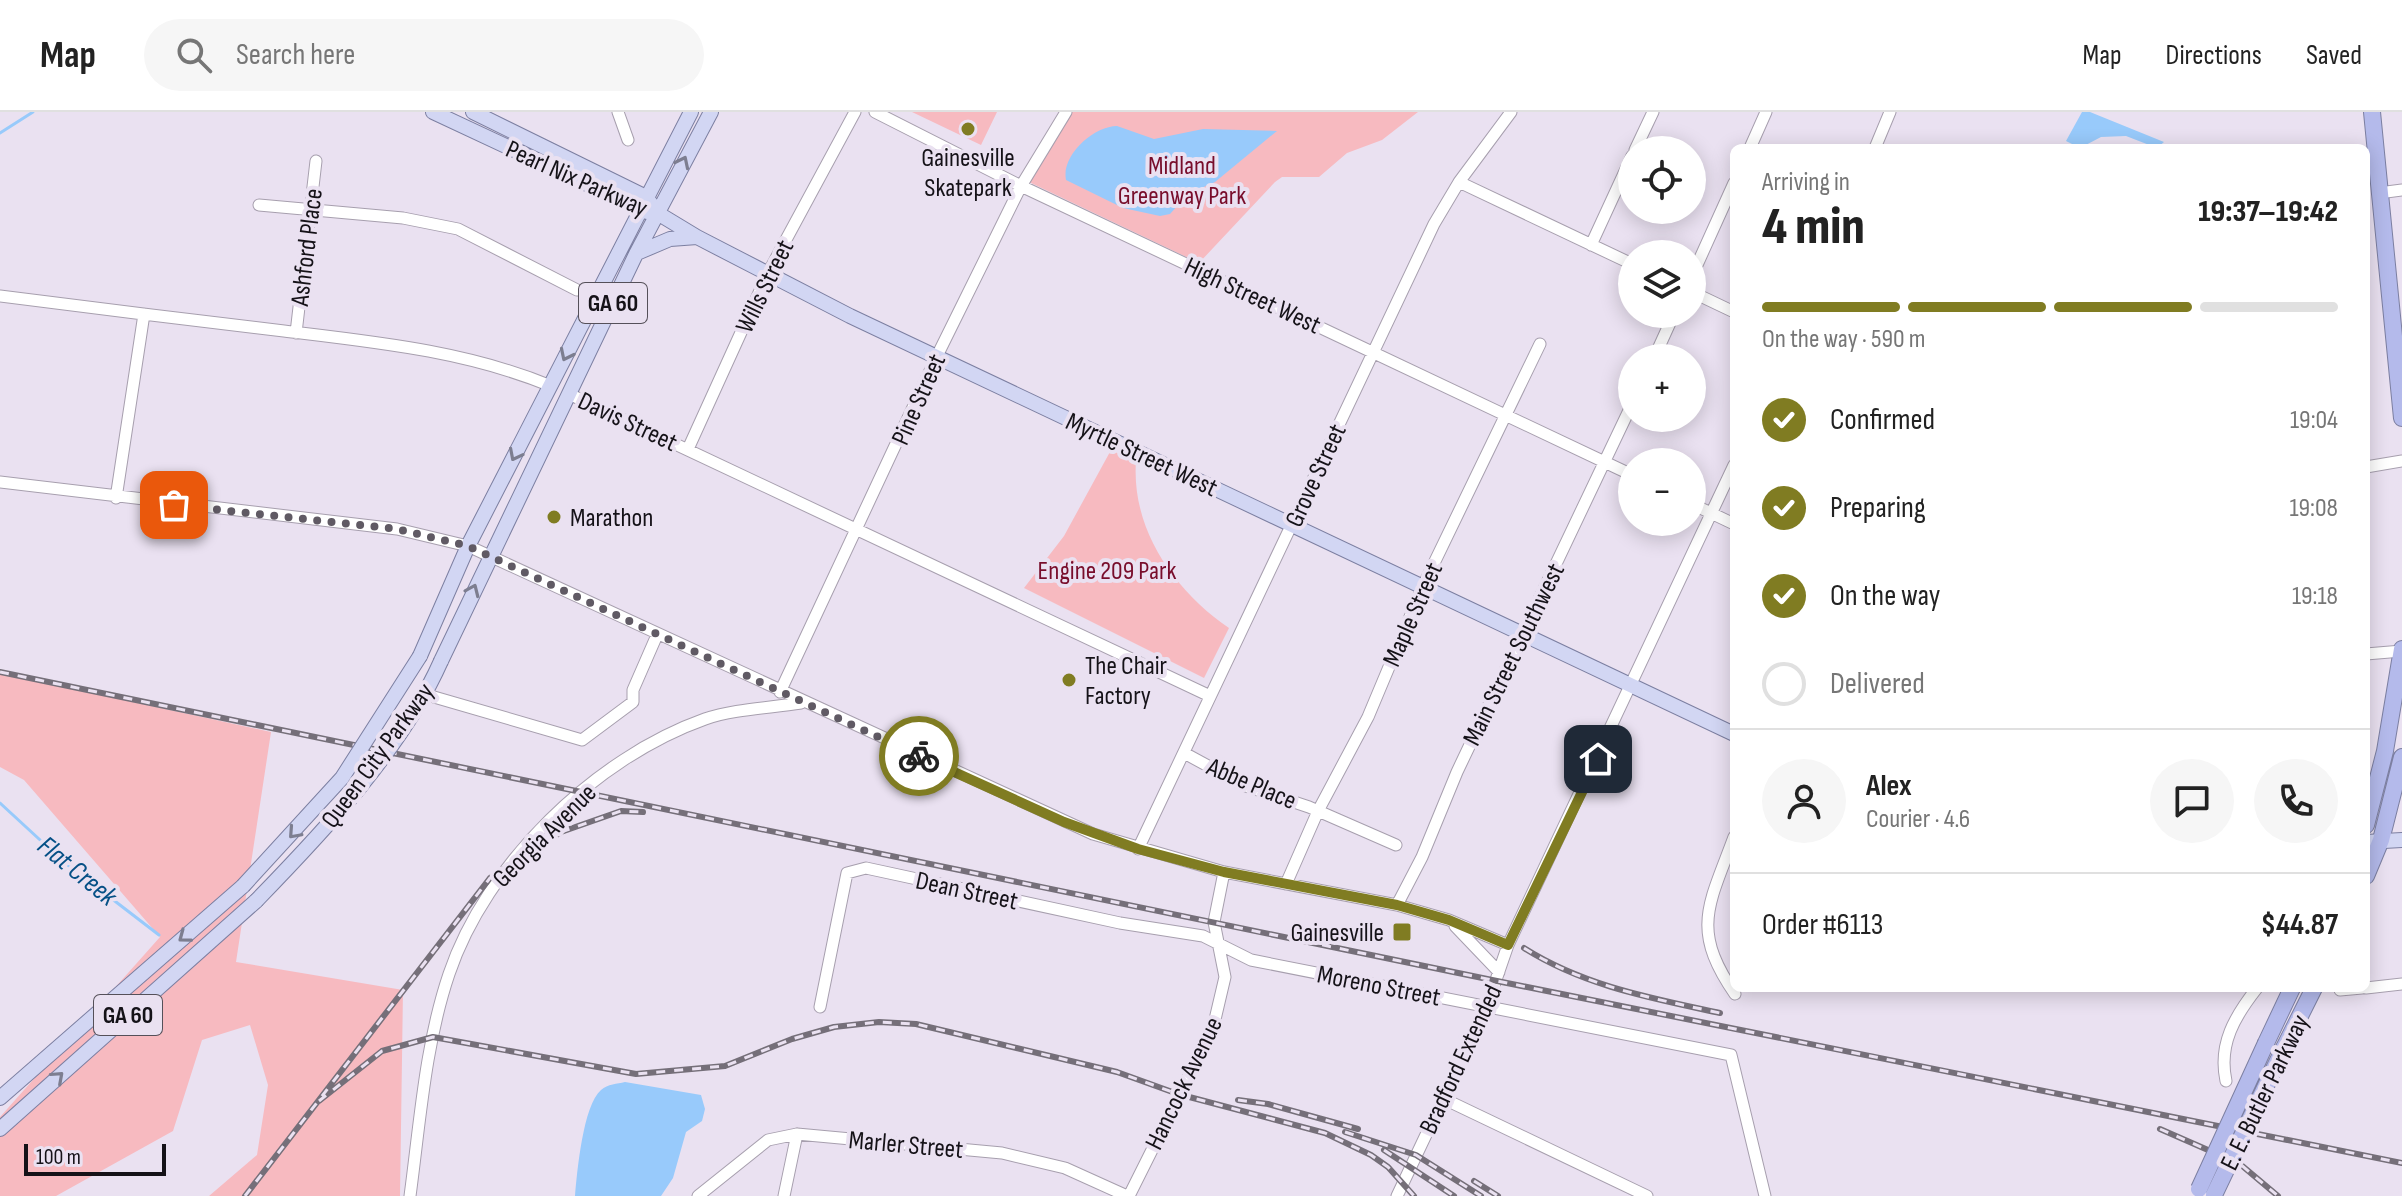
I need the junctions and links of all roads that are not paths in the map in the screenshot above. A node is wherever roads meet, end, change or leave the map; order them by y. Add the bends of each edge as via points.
1 (433, 112) edge
2 (473, 112) edge
3 (618, 112) edge
4 (691, 112) edge
5 (711, 112) edge
6 (855, 112) edge
7 (875, 112) edge
8 (1066, 112) edge
9 (1511, 112) edge
10 (1653, 112) edge
11 (1766, 112) edge
12 (1890, 112) edge
13 (2372, 112) edge
14 (1642, 136) edge
15 (628, 140) dead end
16 (1752, 144) edge
17 (1877, 144) edge
18 (316, 161) dead end
19 (1459, 182) junction
20 (1021, 186) junction
21 (1618, 186) edge
22 (2402, 190) edge
23 (1730, 192) edge
24 (2379, 193) junction
25 (642, 204) junction
26 (259, 205) dead end
27 (311, 210) junction
28 (659, 214) junction
29 (697, 237) junction
30 (1591, 245) junction
31 (1706, 245) edge
32 (636, 254) junction
33 (1618, 258) edge
34 (768, 273) junction
35 (577, 290) dead end
36 (0, 296) edge
37 (1706, 299) edge
38 (1730, 310) edge
39 (144, 314) junction
40 (296, 333) junction
41 (1540, 344) dead end
42 (1374, 351) junction
43 (937, 356) junction
44 (551, 386) junction
45 (569, 394) junction
46 (1506, 416) junction
47 (2402, 418) edge
48 (1619, 432) edge
49 (688, 449) junction
50 (2402, 461) edge
51 (1605, 462) junction
52 (2370, 466) edge
53 (1618, 468) edge
54 (1730, 474) edge
55 (0, 482) edge
56 (116, 498) junction
57 (1706, 510) edge
58 (1712, 513) junction
59 (1730, 522) edge
60 (1292, 525) junction
61 (859, 529) junction
62 (468, 546) junction
63 (489, 555) junction
64 (1423, 586) junction
65 (1523, 634) junction
66 (657, 635) junction
67 (2401, 650) edge
68 (2370, 654) edge
69 (1631, 685) junction
70 (780, 692) junction
71 (1210, 696) junction
72 (434, 697) dead end
73 (803, 702) junction
74 (1730, 732) edge
75 (1186, 754) junction
76 (2402, 757) edge
77 (2398, 800) edge
78 (2370, 809) edge
79 (1318, 811) junction
80 (2402, 840) edge
81 (2373, 841) edge
82 (1396, 845) dead end
83 (1138, 849) junction
84 (1730, 849) edge
85 (1224, 872) junction
86 (1286, 884) junction
87 (1397, 905) junction
88 (1449, 920) junction
89 (1219, 945) junction
90 (1508, 945) junction
91 (1499, 972) junction
92 (2402, 984) edge
93 (1730, 987) edge
94 (2370, 987) edge
95 (2254, 992) edge
96 (2290, 992) edge
97 (2312, 992) edge
98 (1487, 1006) junction
99 (820, 1007) dead end
100 (2226, 1081) dead end
101 (0, 1098) edge
102 (1442, 1098) junction
103 (0, 1129) edge
104 (797, 1134) junction
105 (2206, 1194) edge
106 (410, 1196) edge
107 (698, 1196) edge
108 (784, 1196) edge
109 (1128, 1196) edge
110 (1397, 1196) edge
111 (1647, 1196) edge
112 (1765, 1196) edge

1 - 25 main road, Pearl Nix Parkway
2 - 25 main road, Pearl Nix Parkway
3 - 15 street
4 - 25 main road, Queen City Parkway / GA 60
28 -> 5 main road, Queen City Parkway / GA 60
6 - 34 street, Wills Street
7 - 20 street, High Street West
8 - 20 street, Pine Street
9 - 19 street, Grove Street
10 - 14 street
11 - 16 street
12 - 17 street
13 - 24 highway
18 - 27 street, Ashford Place
19 - 30 street
19 - 42 street, Grove Street
20 - 42 street, High Street West
20 - 43 street, Pine Street
21 - 30 street
22 - 24 street
23 - 31 street
24 - 47 highway
25 - 28 main road, Pearl Nix Parkway
25 -> 44 main road, Queen City Parkway / GA 60
26 - 27 street
27 - 35 street via 458,229
27 - 40 street, Ashford Place
28 - 29 main road, Myrtle Street West
28 - 32 main road, Queen City Parkway / GA 60
29 - 32 main road via 670,239
29 - 34 main road, Myrtle Street West
30 - 33 street
32 - 45 main road, Queen City Parkway / GA 60
34 - 43 main road, Myrtle Street West
34 - 49 street, Wills Street
36 - 39 street, Davis Street
37 - 38 street
39 - 40 street, Davis Street
39 - 56 street
40 - 44 street, Davis Street via 471,358
41 - 46 street, Maple Street
42 - 46 street, High Street West
42 - 60 street, Grove Street
43 - 60 main road, Myrtle Street West
43 - 61 street, Pine Street
44 - 45 main road, Davis Street
44 -> 62 main road, Queen City Parkway / GA 60
45 - 49 street, Davis Street
45 - 63 main road, Queen City Parkway / GA 60
46 - 51 street, High Street West
46 - 64 street, Maple Street
48 - 51 street, Main Street Southwest
49 - 61 street, Davis Street
50 - 52 street
51 - 53 street, High Street West
51 - 65 street, Main Street Southwest
54 - 58 street, Bradford Extended
55 - 56 street
56 - 62 street via 397,529
57 - 58 street
58 - 59 street
58 - 69 street, Bradford Extended
60 - 64 main road, Myrtle Street West
60 - 71 street, Grove Street
61 - 70 street, Pine Street
61 - 71 street, Davis Street
62 - 63 street
62 -> 101 main road, Queen City Parkway / GA 60, bridge via 420,656 342,778 243,886
63 - 66 street
103 -> 63 main road, Queen City Parkway / GA 60, bridge via 256,901 340,812 409,718
64 - 65 main road, Myrtle Street West
64 - 79 street, Maple Street via 1368,717
65 - 69 main road, Myrtle Street West
65 - 87 street, Main Street Southwest
66 - 70 street
66 - 72 street via 633,690 633,702 582,740
67 - 68 street
67 - 78 highway
69 - 74 main road, Myrtle Street West
69 - 90 street, Bradford Extended
70 - 73 street
71 - 75 street, Grove Street
73 - 83 street via 1035,810
73 - 106 street, Georgia Avenue via 708,718 678,730 588,787 509,864 468,927 449,975 433,1037
75 - 79 street, Abbe Place via 1243,785
75 - 83 street, Grove Street
76 - 77 highway
77 - 81 highway
79 - 82 street, Abbe Place
79 - 86 street, Maple Street
80 - 81 main road
83 - 85 street
84 - 93 street via 1706,920 1709,948
85 - 86 street
85 - 89 street, Hancock Avenue via 1214,922
86 - 87 street
87 - 88 street
88 - 90 street
88 - 91 street
89 - 98 street, Moreno Street via 1251,960
89 - 99 street, Dean Street via 1165,927 1120,923 866,868 847,873
89 - 109 street, Hancock Avenue via 1225,977 1213,1028
90 - 91 street, Bradford Extended
91 - 98 street, Bradford Extended
92 - 94 street
95 - 100 street via 2234,1017 2221,1059
96 - 105 highway, E. E. Butler Parkway, bridge
97 - 105 highway, E. E. Butler Parkway, bridge
98 - 102 street, Bradford Extended
98 - 112 street, Moreno Street via 1731,1055
102 - 110 street, Bradford Extended
102 - 111 street
104 - 107 street, Marler Street via 768,1140
104 - 108 street
104 - 109 street, Marler Street via 1002,1153 1065,1168

